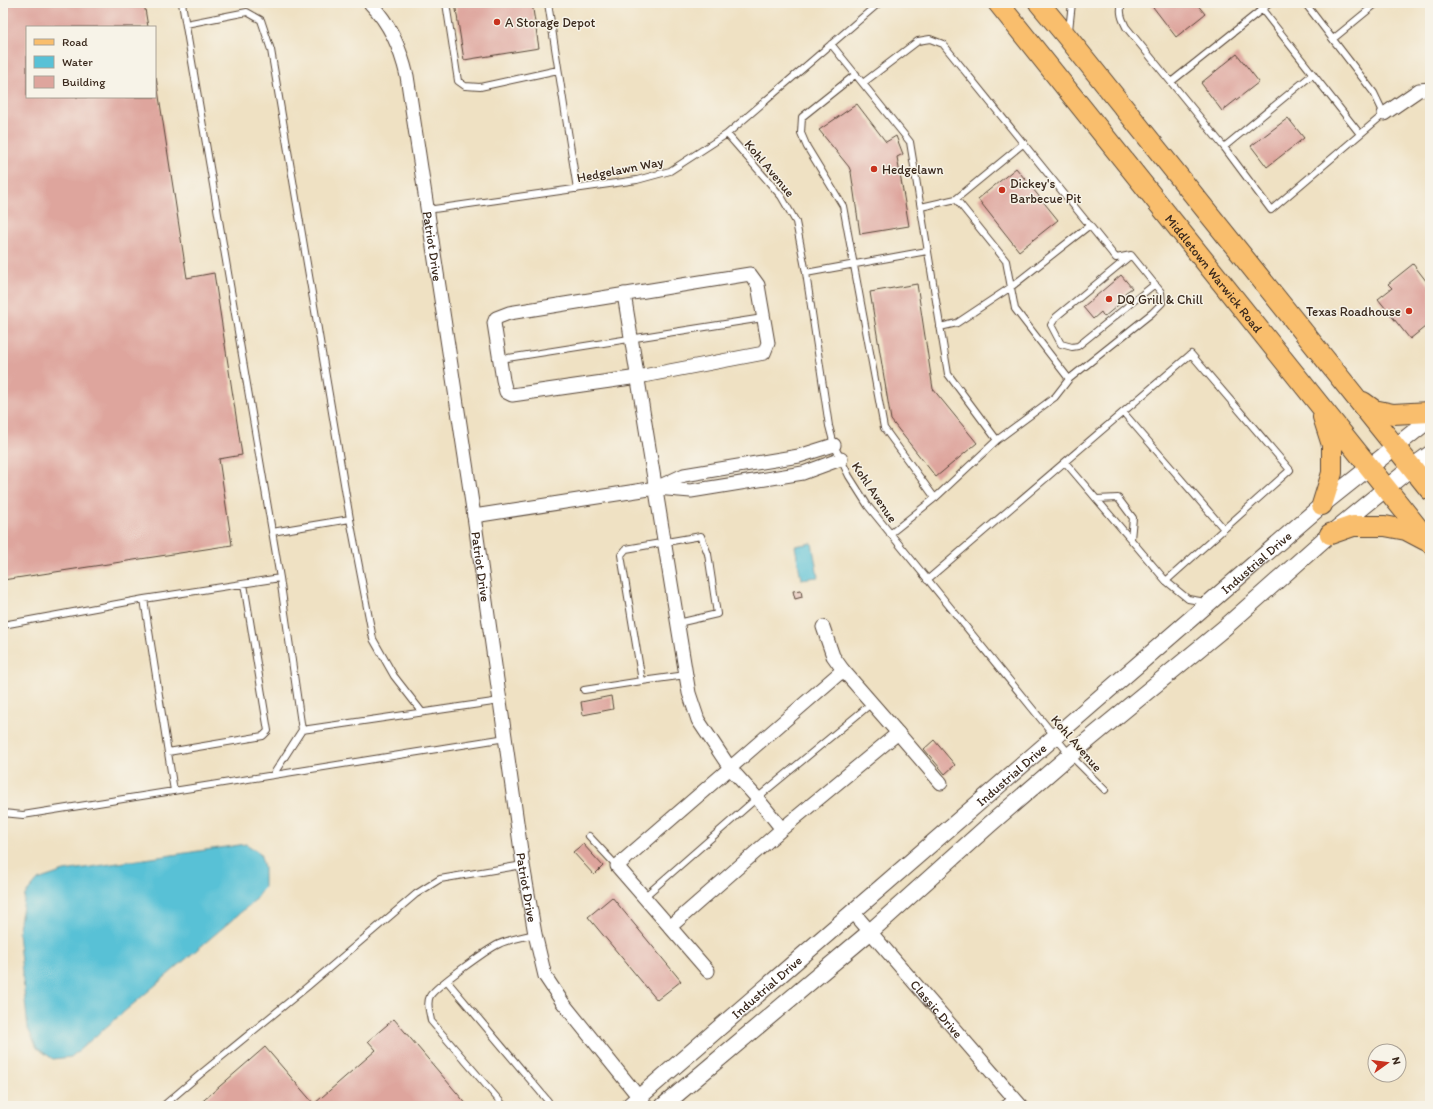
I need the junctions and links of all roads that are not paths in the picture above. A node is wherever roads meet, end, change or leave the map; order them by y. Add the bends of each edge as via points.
1 (182, 3) edge
2 (370, 3) edge
3 (446, 3) edge
4 (548, 3) edge
5 (879, 3) edge
6 (998, 3) edge
7 (1039, 3) edge
8 (1072, 3) edge
9 (1122, 3) edge
10 (1257, 3) edge
11 (1270, 3) edge
12 (1305, 3) edge
13 (1377, 3) edge
14 (1262, 10) junction
15 (186, 24) junction
16 (1068, 38) junction
17 (1333, 39) junction
18 (831, 44) junction
19 (558, 70) junction
20 (856, 74) junction
21 (1313, 74) junction
22 (1171, 82) junction
23 (863, 83) junction
24 (1430, 89) edge
25 (1384, 114) junction
26 (727, 134) junction
27 (1360, 134) junction
28 (1024, 143) junction
29 (1224, 147) junction
30 (577, 189) junction
31 (956, 199) junction
32 (921, 207) junction
33 (427, 210) junction
34 (1090, 225) junction
35 (927, 251) junction
36 (1132, 255) junction
37 (854, 264) junction
38 (806, 273) junction
39 (1155, 284) junction
40 (1011, 287) junction
41 (624, 294) junction
42 (763, 318) junction
43 (940, 327) junction
44 (631, 340) junction
45 (501, 359) junction
46 (638, 377) junction
47 (1069, 379) junction
48 (1357, 398) junction
49 (1318, 404) junction
50 (1123, 412) junction
51 (1430, 412) edge
52 (1430, 419) edge
53 (997, 440) junction
54 (834, 445) junction
55 (1396, 447) junction
56 (1430, 454) edge
57 (841, 459) junction
58 (1065, 462) junction
59 (1369, 467) junction
60 (1412, 467) junction
61 (656, 488) junction
62 (1387, 489) junction
63 (1430, 490) edge
64 (935, 498) junction
65 (1097, 499) junction
66 (1322, 505) junction
67 (474, 516) junction
68 (350, 519) junction
69 (1224, 529) junction
70 (272, 532) junction
71 (890, 534) junction
72 (1330, 534) junction
73 (1131, 539) junction
74 (665, 542) junction
75 (1429, 543) edge
76 (280, 578) junction
77 (927, 580) junction
78 (1166, 581) junction
79 (244, 584) junction
80 (144, 599) junction
81 (1210, 603) junction
82 (677, 623) junction
83 (3, 625) edge
84 (823, 627) dead end
85 (843, 670) junction
86 (686, 675) junction
87 (642, 681) junction
88 (584, 690) dead end
89 (500, 701) junction
90 (872, 703) junction
91 (422, 712) junction
92 (302, 730) junction
93 (898, 733) junction
94 (1056, 737) junction
95 (506, 738) junction
96 (168, 752) junction
97 (1070, 755) junction
98 (730, 768) junction
99 (273, 775) junction
100 (941, 783) dead end
101 (1104, 790) dead end
102 (174, 791) junction
103 (757, 798) junction
104 (3, 813) edge
105 (782, 829) junction
106 (590, 836) dead end
107 (523, 865) junction
108 (617, 866) junction
109 (644, 897) junction
110 (853, 912) junction
111 (670, 927) junction
112 (871, 932) junction
113 (535, 934) junction
114 (708, 971) dead end
115 (447, 981) junction
116 (1017, 1102) edge
117 (638, 1103) edge
118 (163, 1106) edge
119 (504, 1106) edge
120 (547, 1106) edge
121 (663, 1106) edge
122 (1002, 1106) edge

1 - 15 lane
2 - 33 street, Patriot Drive via 390,29 403,59
3 - 19 lane via 458,81 465,86 480,87
4 - 19 lane
5 - 18 lane, Hedgelawn Way
6 - 49 main road, Middletown Warwick Road
7 - 16 main road
8 - 16 lane
9 - 22 lane via 1121,18 1126,27
10 - 14 lane
11 - 14 lane
12 - 17 lane
13 - 17 lane
14 - 21 lane
14 - 22 lane
15 - 68 lane via 248,12 261,20 270,50
15 - 70 lane
16 - 48 main road
17 - 25 lane via 1374,93
18 - 20 lane
18 - 26 lane, Hedgelawn Way
19 - 30 lane
20 - 23 lane
20 - 37 lane via 802,117 801,133 843,206
21 - 27 lane
21 - 29 lane
22 - 29 lane
23 - 28 lane via 918,41 930,39 943,44
23 - 32 lane via 910,142
24 - 25 street via 1419,90
25 - 27 lane
26 - 30 lane, Hedgelawn Way via 670,171 638,180
26 - 38 lane, Kohl Avenue via 789,208 796,222
27 - 29 lane via 1271,210
28 - 31 lane
28 - 34 lane
30 - 33 lane, Hedgelawn Way
31 - 32 lane
31 - 40 lane via 1006,261
32 - 35 lane
33 - 67 street, Patriot Drive
34 - 36 lane via 1116,258
34 - 40 lane
35 - 37 lane
35 - 43 lane
36 - 39 lane
36 - 39 lane via 1056,317 1051,324 1061,344 1078,346
37 - 38 lane
37 - 64 lane via 884,428
38 - 54 lane, Kohl Avenue via 828,426
39 - 47 lane via 1161,292 1162,303
40 - 43 lane via 957,323
40 - 47 lane via 1015,309
41 - 42 street via 750,274 758,285
41 - 44 street
41 - 45 street via 509,313 496,318 494,323
42 - 44 lane
42 - 46 street via 768,343 764,353
43 - 53 lane via 948,374
44 - 45 lane
44 - 46 street
45 - 46 street via 506,392 512,395
46 - 61 street
47 - 53 lane via 1054,397
48 - 51 main road via 1374,410 1393,414
48 - 55 main road
49 - 59 main road, Middletown Warwick Road
49 - 66 main road via 1332,444 1332,473
50 - 58 lane
50 - 69 lane
50 - 69 lane via 1191,354 1290,470
52 - 55 street, Industrial Drive
53 - 64 lane
54 - 57 lane, Kohl Avenue
54 - 61 street via 799,456 684,475
55 - 59 street, Industrial Drive
55 - 60 main road
56 - 60 street, Industrial Drive
57 - 61 street via 803,473 698,490
57 - 71 lane, Kohl Avenue via 868,506
58 - 65 lane
58 - 77 lane
59 - 62 main road, Middletown Warwick Road
59 - 66 street, Industrial Drive
60 - 62 street, Industrial Drive
60 - 63 main road
61 - 67 street
61 - 74 street
62 - 72 street, Industrial Drive
62 - 75 main road, Middletown Warwick Road
64 - 71 lane
65 - 73 lane
65 - 73 lane via 1118,498 1133,518
66 - 81 street, Industrial Drive
67 - 89 street, Patriot Drive
68 - 70 lane
68 - 91 lane via 373,639 394,676
69 - 78 lane
70 - 76 lane
71 - 77 lane, Kohl Avenue
72 - 75 main road via 1353,526 1385,526 1406,530
72 - 97 street, Industrial Drive via 1223,629
73 - 78 lane
74 - 82 street
74 - 82 lane via 701,536 708,554 716,607 717,614
74 - 87 lane via 626,549 621,555
76 - 79 lane
76 - 92 lane
77 - 94 lane, Kohl Avenue
78 - 81 lane via 1188,599
79 - 80 lane
79 - 96 lane via 268,731 263,736
80 - 83 lane
80 - 96 lane
81 - 94 street, Industrial Drive
82 - 86 street
84 - 85 street via 833,656
85 - 90 street
85 - 98 street
86 - 87 lane
86 - 98 street via 698,720
87 - 88 lane
89 - 91 lane
89 - 95 street, Patriot Drive
90 - 93 street
90 - 103 lane
91 - 92 lane
92 - 99 lane
93 - 100 street
93 - 105 street
94 - 97 lane, Kohl Avenue
94 - 110 street, Industrial Drive
95 - 99 lane
95 - 107 street, Patriot Drive
96 - 102 lane
97 - 101 lane, Kohl Avenue
97 - 112 street, Industrial Drive
98 - 103 street
98 - 108 street
99 - 102 lane
102 - 104 lane via 24,815
103 - 105 street
103 - 109 lane
105 - 111 street
106 - 108 lane
107 - 113 street, Patriot Drive
107 - 118 lane via 440,879 416,894
108 - 109 street
109 - 111 street
110 - 112 street, Classic Drive
110 - 117 street, Industrial Drive
111 - 114 street
112 - 116 street, Classic Drive
112 - 121 street, Industrial Drive
113 - 115 lane via 490,948
113 - 117 street, Patriot Drive via 545,976
115 - 119 lane via 430,997 428,1007 431,1021
115 - 120 lane via 548,1101
116 - 122 lane

